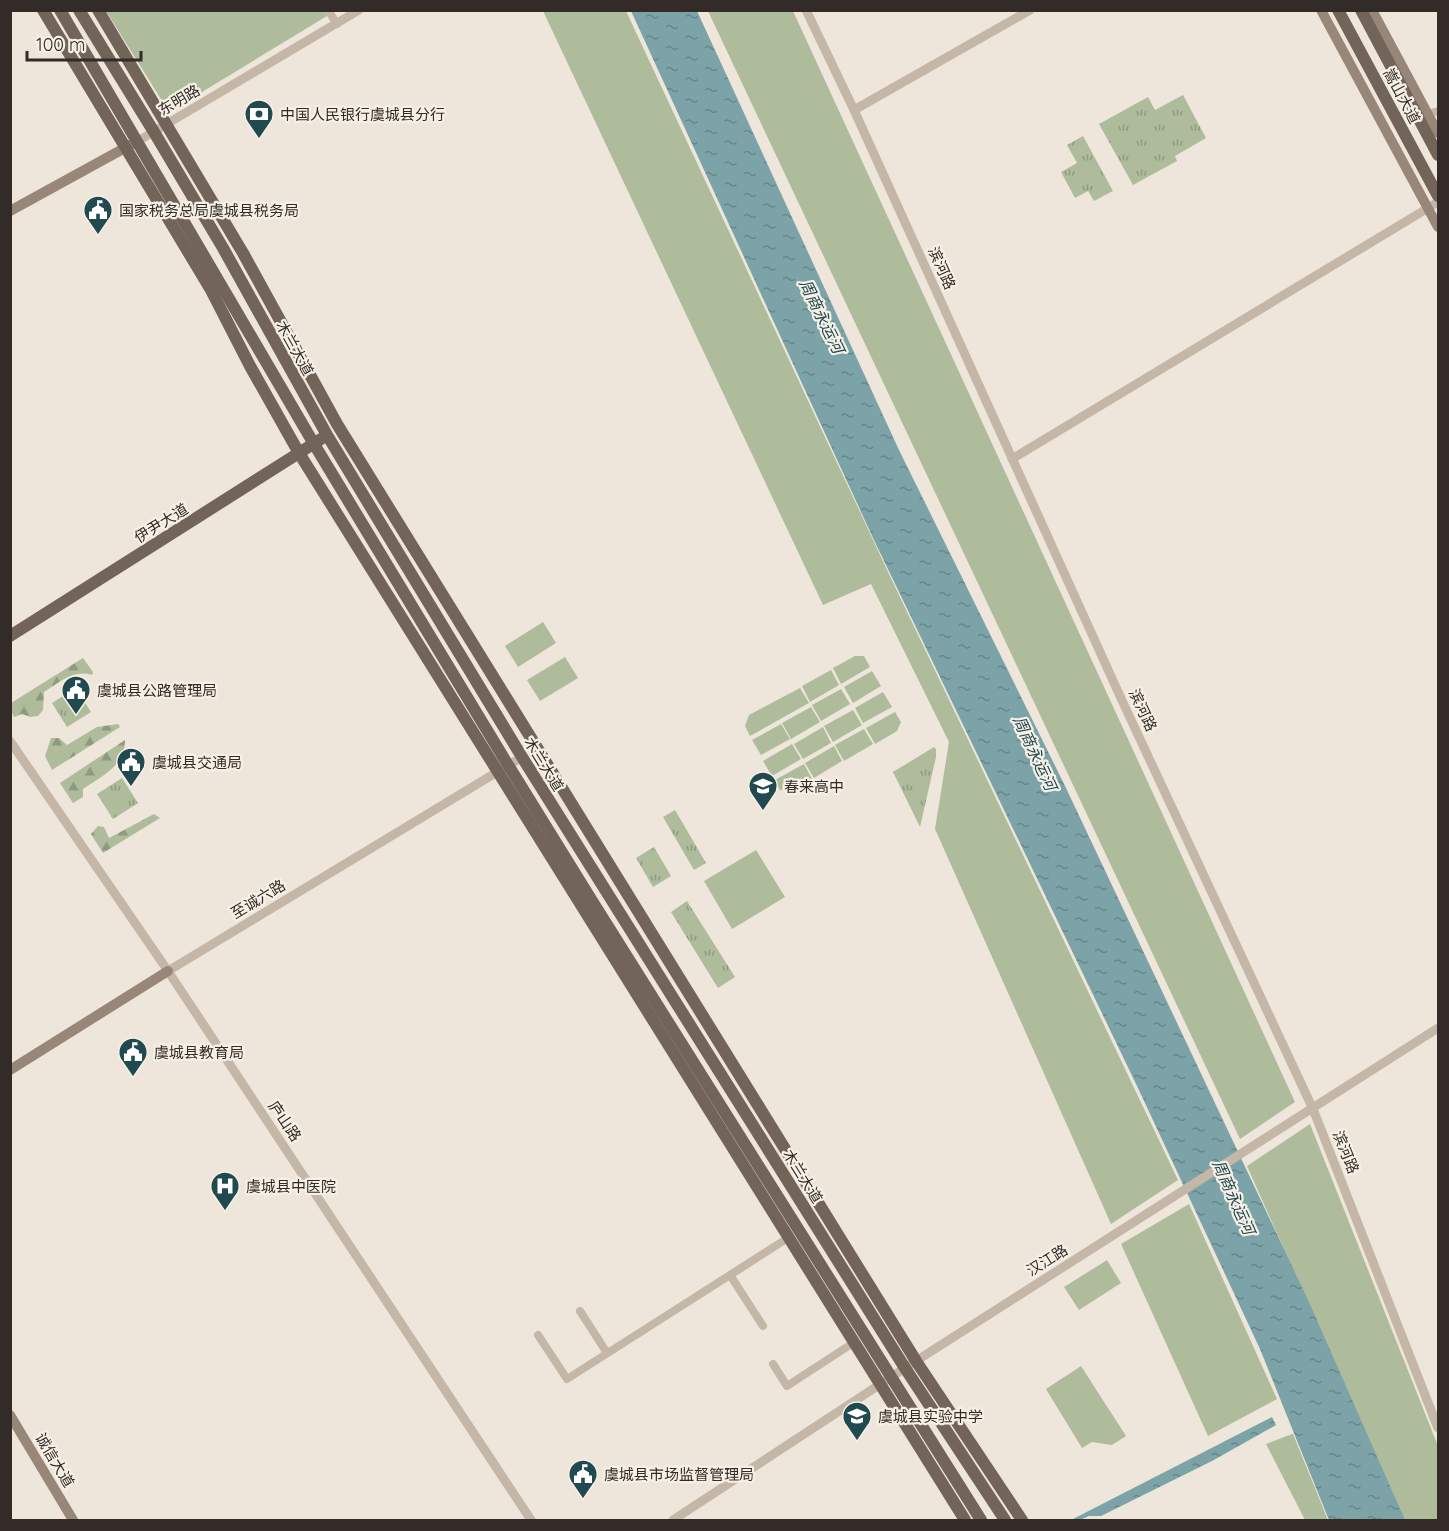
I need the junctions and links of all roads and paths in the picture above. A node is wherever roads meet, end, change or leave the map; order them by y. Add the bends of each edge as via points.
1 (43, 10) edge
2 (60, 10) edge
3 (79, 10) edge
4 (98, 10) edge
5 (328, 10) edge
6 (359, 10) edge
7 (806, 10) edge
8 (1030, 10) edge
9 (1321, 10) edge
10 (1338, 10) edge
11 (1360, 10) edge
12 (1372, 10) edge
13 (337, 24) junction
14 (854, 110) junction
15 (1428, 114) edge
16 (167, 124) junction
17 (154, 132) junction
18 (1438, 134) edge
19 (138, 141) junction
20 (126, 147) junction
21 (1438, 155) edge
22 (1438, 196) edge
23 (1438, 202) edge
24 (1428, 208) junction
25 (10, 211) edge
26 (1438, 227) edge
27 (327, 435) junction
28 (314, 444) junction
29 (299, 453) junction
30 (1012, 459) junction
31 (10, 636) edge
32 (10, 741) edge
33 (522, 757) junction
34 (508, 765) junction
35 (497, 772) junction
36 (168, 971) junction
37 (1438, 1028) edge
38 (10, 1070) edge
39 (1313, 1109) junction
40 (788, 1238) junction
41 (730, 1275) junction
42 (580, 1311) dead end
43 (763, 1326) dead end
44 (538, 1335) dead end
45 (853, 1343) junction
46 (607, 1353) junction
47 (916, 1361) junction
48 (772, 1364) dead end
49 (905, 1368) junction
50 (891, 1377) junction
51 (879, 1385) junction
52 (10, 1415) edge
53 (1438, 1428) edge
54 (74, 1521) edge
55 (531, 1521) edge
56 (673, 1521) edge
57 (965, 1521) edge
58 (981, 1521) edge
59 (1005, 1521) edge
60 (1022, 1521) edge

1 - 20 main road
2 - 19 main road, 木兰大道
3 - 17 main road, 木兰大道
4 - 16 main road
5 - 13 street
6 - 13 street, 东明路
7 - 14 street, 滨河路
8 - 14 street
9 - 24 main road
10 - 22 main road, 嵩山大道
11 - 15 main road, 嵩山大道
12 - 15 main road
13 - 16 street, 东明路
14 - 30 street, 滨河路
15 - 18 main road
15 - 21 main road, 嵩山大道
16 - 17 street, 东明路
16 - 47 main road via 337,424
17 - 19 street, 东明路
17 - 27 main road, 木兰大道
19 - 20 main road, 东明路
19 - 28 main road, 木兰大道
20 - 25 main road, 东明路
20 - 29 main road via 211,290
23 - 24 street
24 - 26 main road
24 - 30 street
27 - 28 main road, 伊尹大道
27 - 33 main road, 木兰大道
28 - 29 main road, 伊尹大道
28 - 34 main road, 木兰大道
29 - 31 main road, 伊尹大道
29 - 35 main road
30 - 39 street, 滨河路
32 - 36 street, 庐山路
33 - 34 street, 至诚六路
33 - 49 main road, 木兰大道
34 - 35 street, 至诚六路
34 - 50 main road, 木兰大道
35 - 36 street, 至诚六路
35 - 40 main road
36 - 38 main road, 至诚六路
36 - 55 street, 庐山路
37 - 39 street, 汉江路
39 - 47 street, 汉江路
39 - 53 street, 滨河路
40 - 41 street
40 - 45 main road
41 - 43 street
41 - 46 street
42 - 46 street
44 - 46 street via 567,1379
45 - 48 street via 787,1386
45 - 51 main road
47 - 49 street, 汉江路
47 - 60 main road
49 - 50 street, 汉江路
49 - 59 main road, 木兰大道
50 - 51 street, 汉江路
50 - 58 main road, 木兰大道
51 - 56 street, 汉江路
51 - 57 main road
52 - 54 main road, 诚信大道

